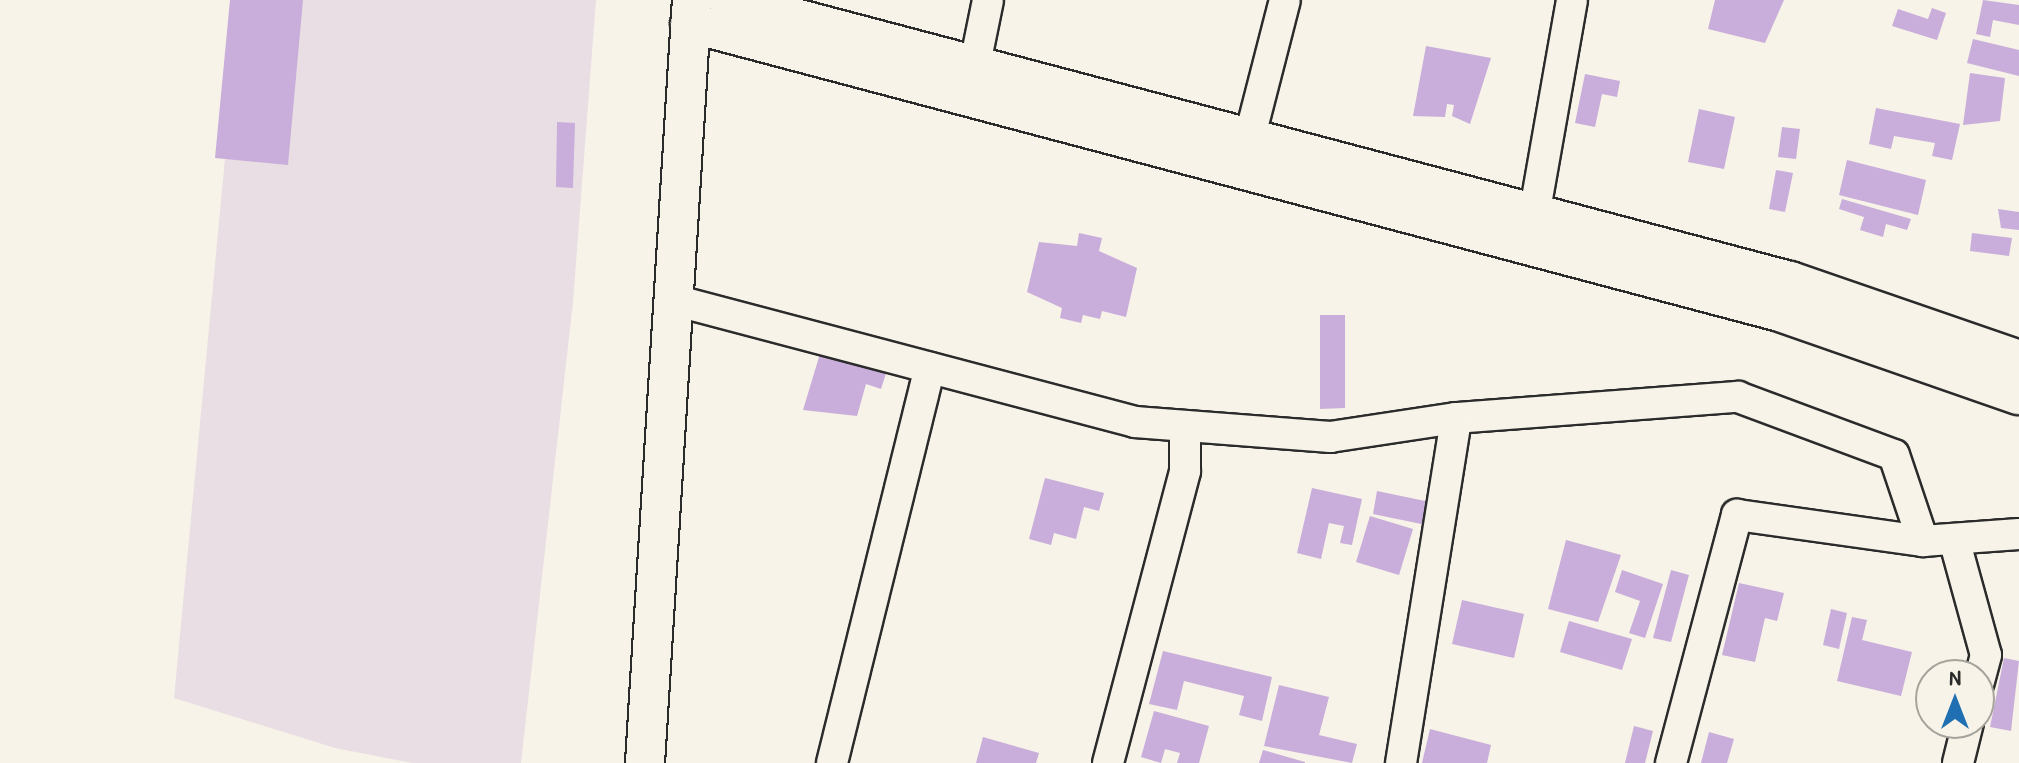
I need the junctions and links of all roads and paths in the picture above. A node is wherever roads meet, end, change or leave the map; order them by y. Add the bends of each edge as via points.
1 (727, 0) edge
2 (988, 0) edge
3 (1285, 0) edge
4 (1572, 0) edge
5 (691, 12) edge
6 (975, 64) junction
7 (1250, 136) junction
8 (1535, 210) junction
9 (674, 300) junction
10 (2019, 360) edge
11 (930, 368) junction
12 (2019, 395) edge
13 (1456, 418) junction
14 (1185, 426) junction
15 (2019, 534) edge
16 (1954, 539) junction
17 (1923, 541) junction
18 (1985, 659) edge
19 (1964, 739) edge
20 (645, 763) edge
21 (832, 763) edge
22 (1108, 763) edge
23 (1401, 763) edge
24 (1671, 763) edge
25 (1958, 763) edge

1 - 6 street
2 - 6 street
3 - 7 street
4 - 8 street
5 - 9 street
5 - 12 street via 1750,304
6 - 7 street
7 - 8 street
8 - 10 street via 1790,281
9 - 11 street
9 - 20 street
11 - 14 street via 1135,422
11 - 21 street
13 - 14 street via 1330,437
13 - 17 street via 1738,397 1894,455
13 - 23 street
14 - 22 street via 1185,471
15 - 16 street
16 - 17 street
16 - 18 street
17 - 24 street via 1737,515
19 - 25 street

